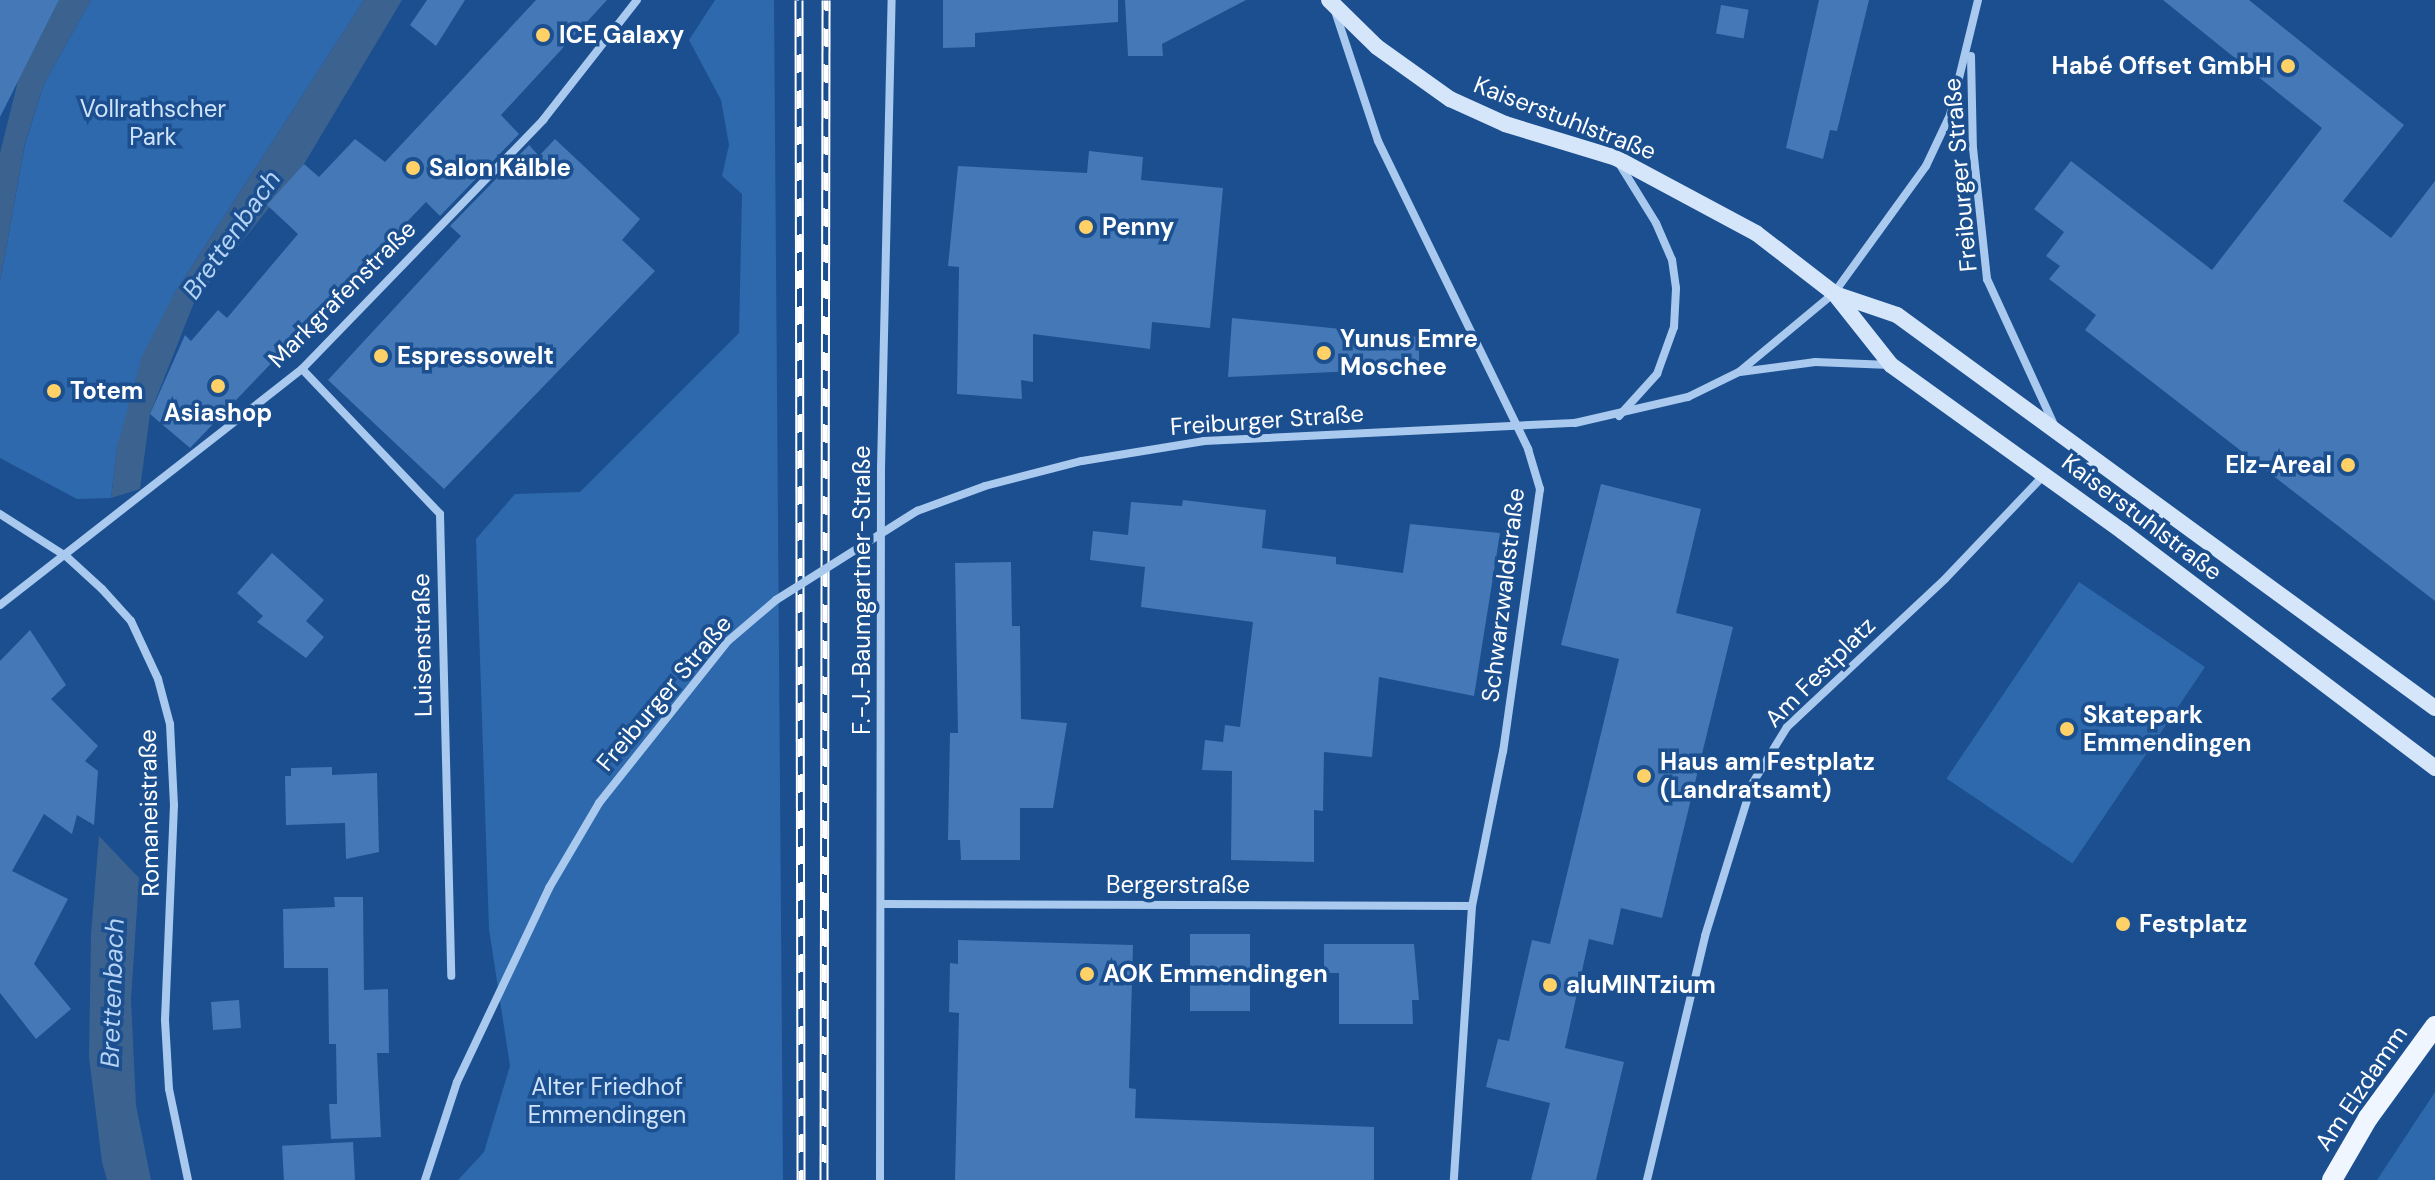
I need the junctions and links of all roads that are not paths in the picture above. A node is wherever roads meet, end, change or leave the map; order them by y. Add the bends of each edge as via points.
1 (637, 0) edge
2 (892, 0) edge
3 (1978, 0) edge
4 (1331, 3) edge
5 (1970, 45) junction
6 (1616, 158) junction
7 (1834, 293) junction
8 (1891, 365) junction
9 (302, 369) junction
10 (1739, 372) junction
11 (1618, 416) junction
12 (2057, 431) junction
13 (2044, 474) junction
14 (0, 514) edge
15 (67, 557) junction
16 (0, 605) edge
17 (2435, 708) edge
18 (2435, 768) edge
19 (883, 904) junction
20 (1472, 906) junction
21 (451, 976) dead end
22 (2435, 1026) edge
23 (188, 1180) edge
24 (425, 1180) edge
25 (880, 1180) edge
26 (1454, 1180) edge
27 (1647, 1180) edge
28 (2332, 1180) edge

1 - 9 street, Markgrafenstraße via 543,120
2 - 19 street, F.-J.-Baumgartner-Straße via 881,468
3 - 5 street, Freiburger Straße
4 - 6 main road, Kaiserstuhlstraße via 1377,47 1450,99 1505,124
4 - 20 street, Schwarzwaldstraße via 1378,141 1528,449 1540,489 1503,751
5 - 7 street, Freiburger Straße via 1950,115 1926,166
5 - 12 street, Freiburger Straße via 1973,148 1987,279
6 - 7 main road, Kaiserstuhlstraße via 1726,215
6 - 11 street via 1656,223 1672,260 1676,288 1674,327 1657,374
7 - 8 main road, Kaiserstuhlstraße
7 - 10 street, Freiburger Straße
7 - 12 main road, Kaiserstuhlstraße via 1897,315
8 - 10 street, Freiburger Straße via 1815,362
8 - 13 main road, Kaiserstuhlstraße
9 - 15 street, Markgrafenstraße
9 - 21 street, Luisenstraße via 440,514
10 - 11 street, Freiburger Straße via 1688,397
11 - 24 street, Freiburger Straße, bridge via 1575,423 1204,441 1082,461 930,506 857,546 728,641 599,803 549,888 457,1082
12 - 17 main road, Kaiserstuhlstraße
13 - 18 main road, Kaiserstuhlstraße
13 - 27 street, Am Festplatz via 1986,539 1787,727 1752,784 1705,936
14 - 15 street, Romaneistraße
15 - 16 street, Markgrafenstraße via 18,587
15 - 23 street, Romaneistraße via 131,621 158,679 170,724 174,819 165,1020 169,1089
19 - 20 street, Bergerstraße
19 - 25 street, F.-J.-Baumgartner-Straße
20 - 26 street, Schwarzwaldstraße
22 - 28 main road, Am Elzdamm via 2368,1118

